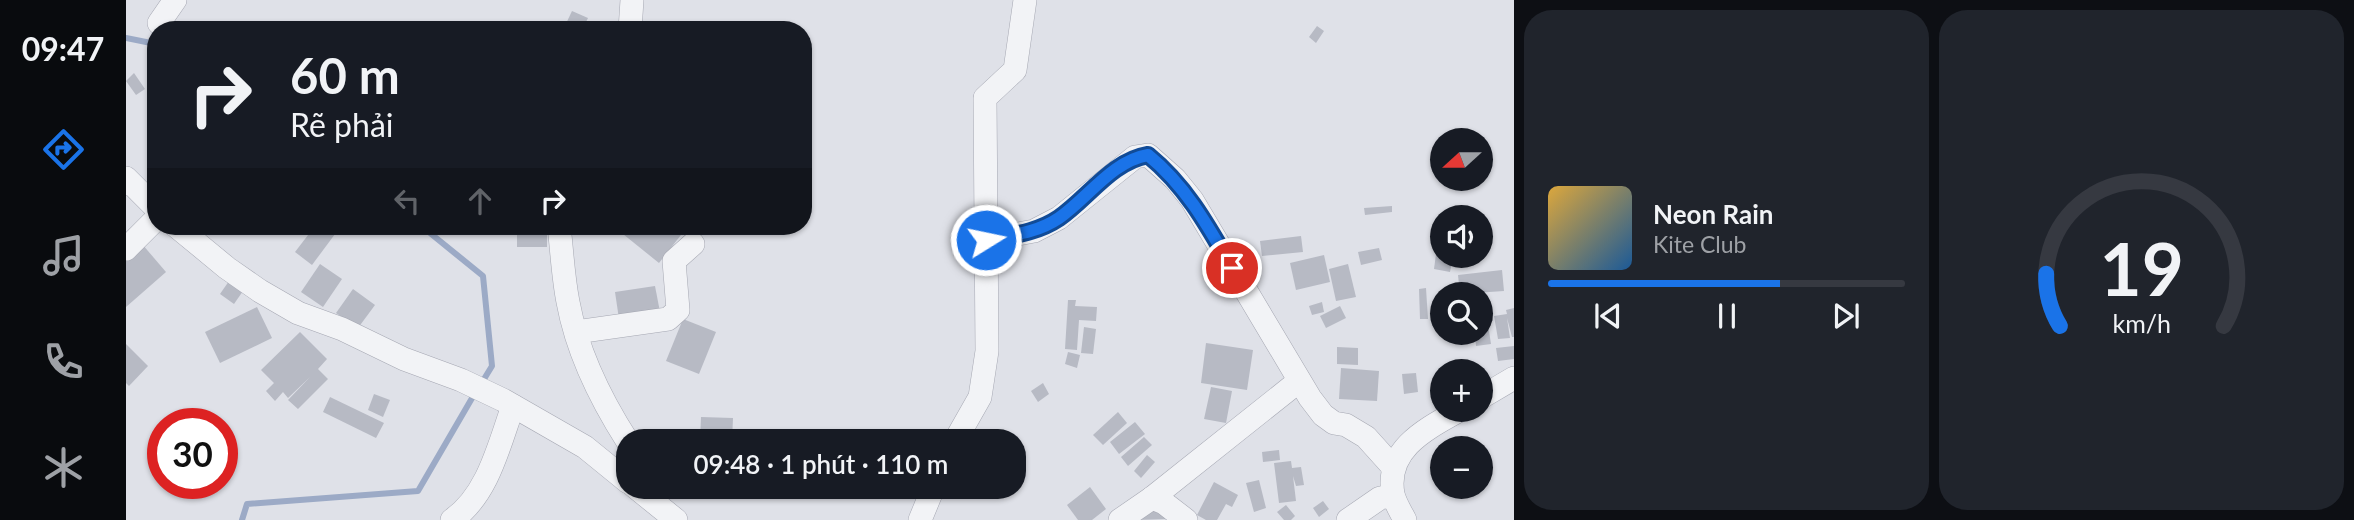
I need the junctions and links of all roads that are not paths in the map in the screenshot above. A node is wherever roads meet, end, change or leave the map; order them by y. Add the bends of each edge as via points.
1 (176, 0) edge
2 (632, 0) edge
3 (1026, 0) edge
4 (160, 21) edge
5 (631, 21) edge
6 (126, 178) edge
7 (147, 199) edge
8 (147, 228) edge
9 (187, 235) edge
10 (560, 235) edge
11 (986, 240) junction
12 (694, 244) dead end
13 (126, 249) edge
14 (576, 332) junction
15 (1514, 377) edge
16 (1299, 381) junction
17 (1493, 390) edge
18 (508, 403) junction
19 (1438, 422) edge
20 (620, 429) edge
21 (962, 429) edge
22 (1392, 467) junction
23 (616, 472) edge
24 (1393, 496) junction
25 (1152, 498) junction
26 (650, 499) edge
27 (670, 499) edge
28 (929, 499) edge
29 (452, 520) edge
30 (676, 520) edge
31 (689, 520) edge
32 (920, 520) edge
33 (1120, 520) edge
34 (1186, 520) edge
35 (1348, 520) edge
36 (1405, 520) edge

1 - 4 street
2 - 5 street
3 - 11 street via 1015,70 985,98
6 - 7 street
8 - 13 street
9 - 18 street via 227,268 298,313
10 - 14 street
11 - 16 street via 1034,232 1059,218 1135,157 1148,155 1192,200
11 - 21 street via 986,351 980,397
12 - 14 street via 674,261 678,310 668,319
14 - 20 street
15 - 17 street
16 - 22 street via 1323,415 1366,437
16 - 25 street
18 - 23 street via 585,447
18 - 29 street via 492,467 470,503
19 - 22 street via 1402,450
22 - 24 street
24 - 35 street via 1380,498
24 - 36 street
25 - 33 street
25 - 34 street
26 - 30 street
27 - 31 street
28 - 32 street

